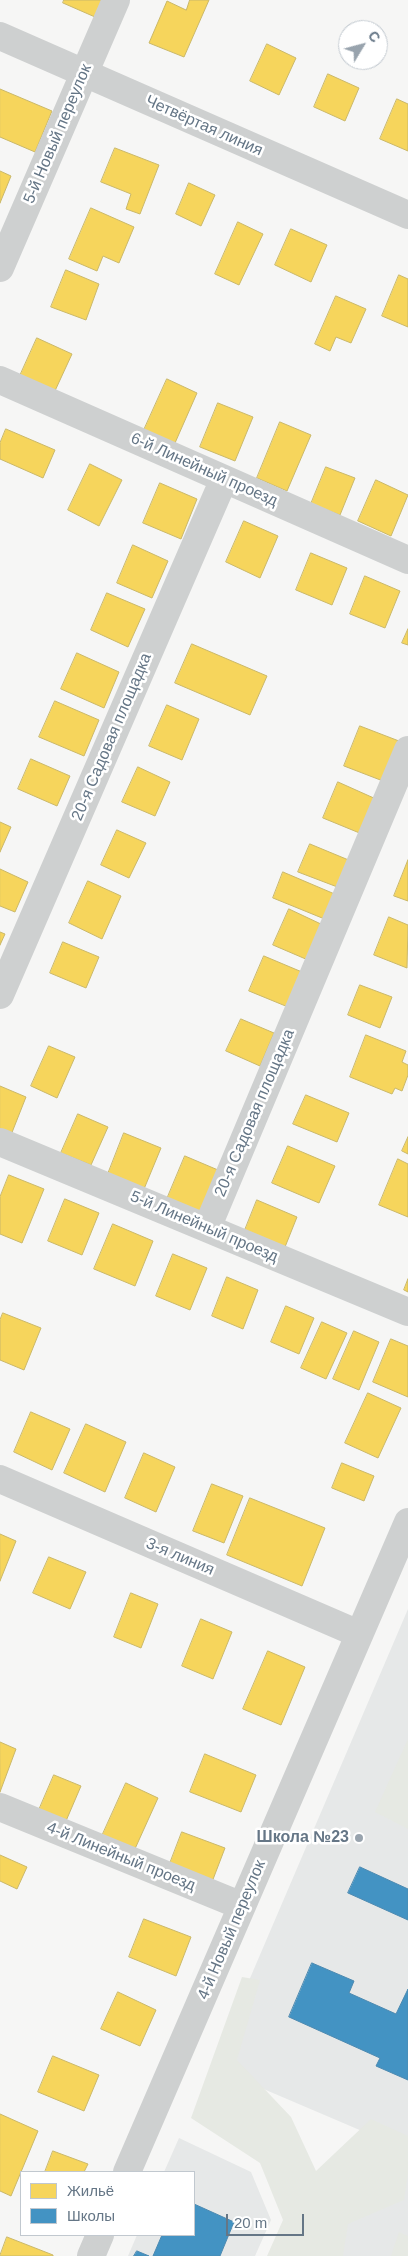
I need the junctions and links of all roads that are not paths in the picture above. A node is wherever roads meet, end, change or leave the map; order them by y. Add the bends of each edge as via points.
1 (116, 0) edge
2 (0, 36) edge
3 (84, 74) junction
4 (408, 215) edge
5 (0, 268) edge
6 (0, 380) edge
7 (224, 479) junction
8 (408, 560) edge
9 (408, 750) edge
10 (0, 995) edge
11 (0, 1142) edge
12 (206, 1228) junction
13 (408, 1312) edge
14 (0, 1479) edge
15 (408, 1522) edge
16 (359, 1634) junction
17 (0, 1807) edge
18 (242, 1906) junction
19 (127, 2171) edge
20 (100, 2236) edge
21 (91, 2256) edge

1 - 3 street, 5-й Новый переулок
2 - 3 street, Четвёртая линия
3 - 4 street, Четвёртая линия
3 - 5 street, 5-й Новый переулок
6 - 7 street, 6-й Линейный проезд
7 - 8 street, 6-й Линейный проезд
7 - 10 street, 20-я Садовая площадка
9 - 12 street, 20-я Садовая площадка
11 - 12 street, 5-й Линейный проезд
12 - 13 street, 5-й Линейный проезд
14 - 16 street, 3-я линия
15 - 16 street, 4-й Новый переулок
16 - 18 street, 4-й Новый переулок
17 - 18 street, 4-й Линейный проезд
18 - 19 street, 4-й Новый переулок
20 - 21 street

